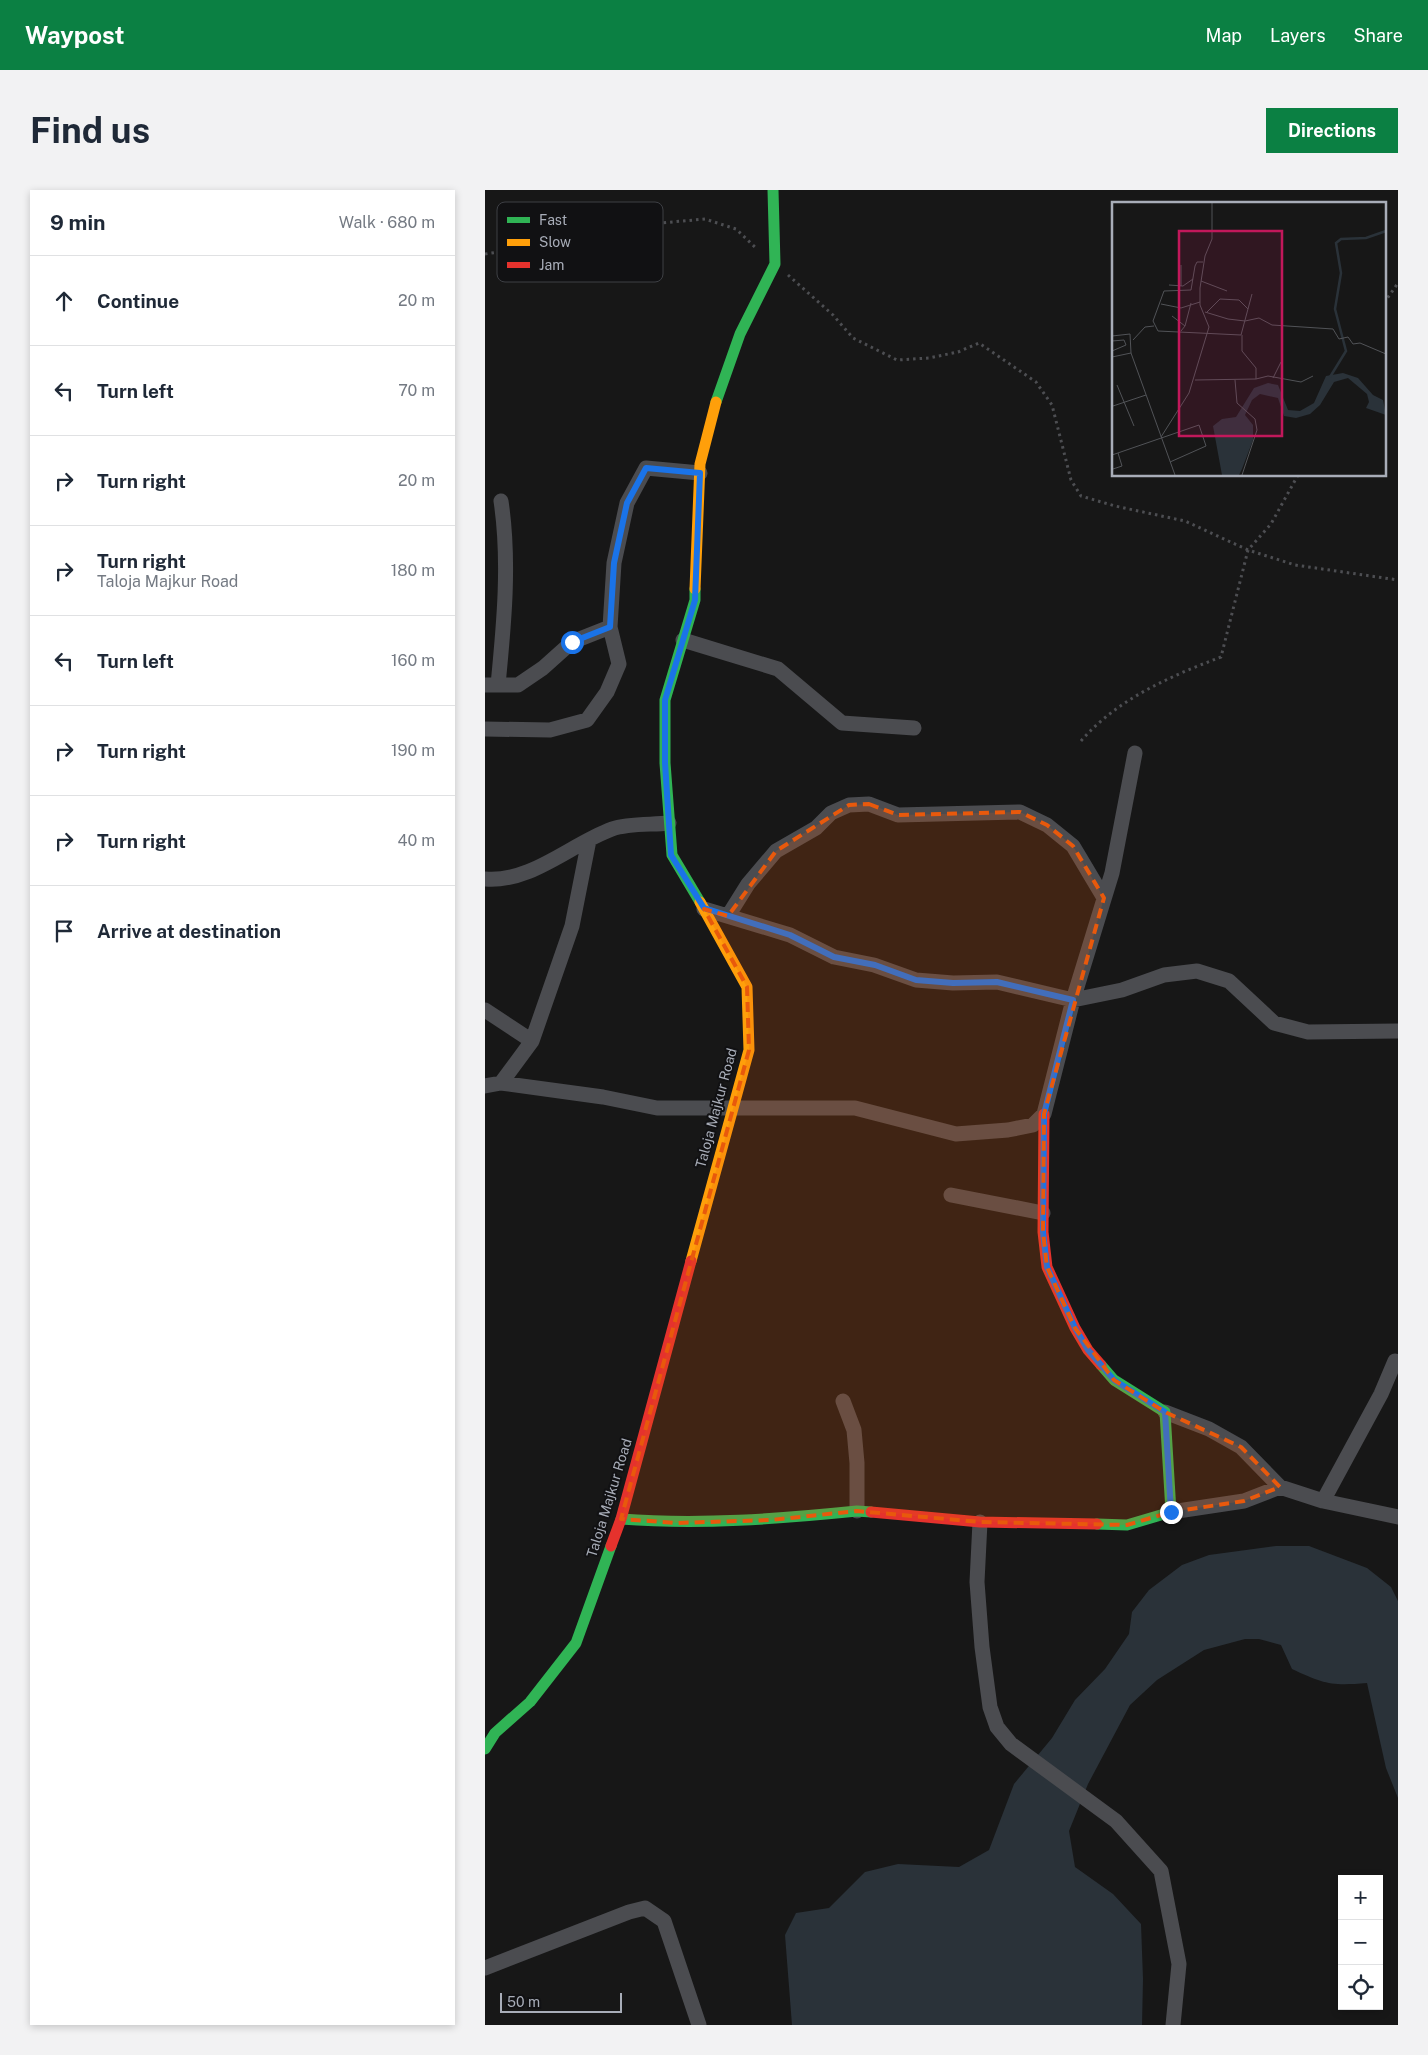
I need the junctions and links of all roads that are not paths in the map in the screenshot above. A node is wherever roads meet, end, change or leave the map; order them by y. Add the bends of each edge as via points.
1 (773, 190) edge
2 (700, 473) junction
3 (501, 501) dead end
4 (610, 627) junction
5 (683, 640) junction
6 (491, 684) edge
7 (913, 728) dead end
8 (485, 729) edge
9 (1135, 753) dead end
10 (669, 823) junction
11 (589, 840) junction
12 (485, 879) edge
13 (1104, 898) junction
14 (704, 908) junction
15 (728, 916) junction
16 (1073, 1000) junction
17 (485, 1010) edge
18 (1398, 1031) edge
19 (532, 1041) junction
20 (501, 1083) junction
21 (485, 1086) edge
22 (733, 1107) junction
23 (1044, 1114) junction
24 (951, 1196) dead end
25 (1043, 1213) junction
26 (1395, 1361) dead end
27 (843, 1401) dead end
28 (1165, 1412) junction
29 (1280, 1487) junction
30 (1323, 1501) junction
31 (857, 1510) junction
32 (1171, 1512) junction
33 (1398, 1517) edge
34 (621, 1519) junction
35 (980, 1522) junction
36 (485, 1749) edge
37 (485, 1968) edge
38 (699, 2025) edge
39 (1173, 2025) edge

1 - 2 street, Taloja Majkur Road via 775,264 731,356 711,415
2 - 4 street via 646,468 627,503 614,563
2 - 5 street, Taloja Majkur Road via 695,600
3 - 6 street via 505,528 504,602
4 - 6 street via 572,642 543,668 518,684
4 - 8 street via 619,664 607,692 587,720 550,730
5 - 7 street via 778,669 842,723
5 - 10 street, Taloja Majkur Road via 665,700
9 - 13 street
10 - 11 street via 614,828
10 - 14 street, Taloja Majkur Road via 671,855
11 - 12 street via 539,867 497,880
11 - 19 street via 572,926
13 - 15 street via 1073,846 1047,825 1020,812 898,815 869,804 849,805 831,813 816,828 776,851 748,884
13 - 16 street
14 - 15 street
14 - 22 street, Taloja Majkur Road via 747,987 749,1050
15 - 16 street via 790,935 834,957 875,965 916,980 997,982
16 - 18 street via 1122,990 1164,975 1197,972 1229,981 1274,1023 1308,1032
16 - 23 street
17 - 19 street
19 - 20 street
20 - 21 street
20 - 22 street via 657,1108
22 - 23 street via 855,1108 956,1134 1033,1125
22 - 34 street, Taloja Majkur Road
23 - 25 street
24 - 25 street
25 - 28 street via 1047,1267 1088,1350 1114,1380
26 - 30 street via 1381,1394
27 - 31 street via 854,1430
28 - 29 street via 1241,1447
28 - 32 street
29 - 30 street
29 - 32 street via 1244,1501
30 - 33 street
31 - 34 street via 771,1520 676,1523
31 - 35 street
32 - 35 street via 1127,1525
34 - 36 street, Taloja Majkur Road via 576,1643 530,1702 495,1733
35 - 39 street via 977,1582 983,1656 990,1708 997,1728 1011,1744 1116,1821 1161,1871 1179,1964
37 - 38 street via 645,1908 664,1921

